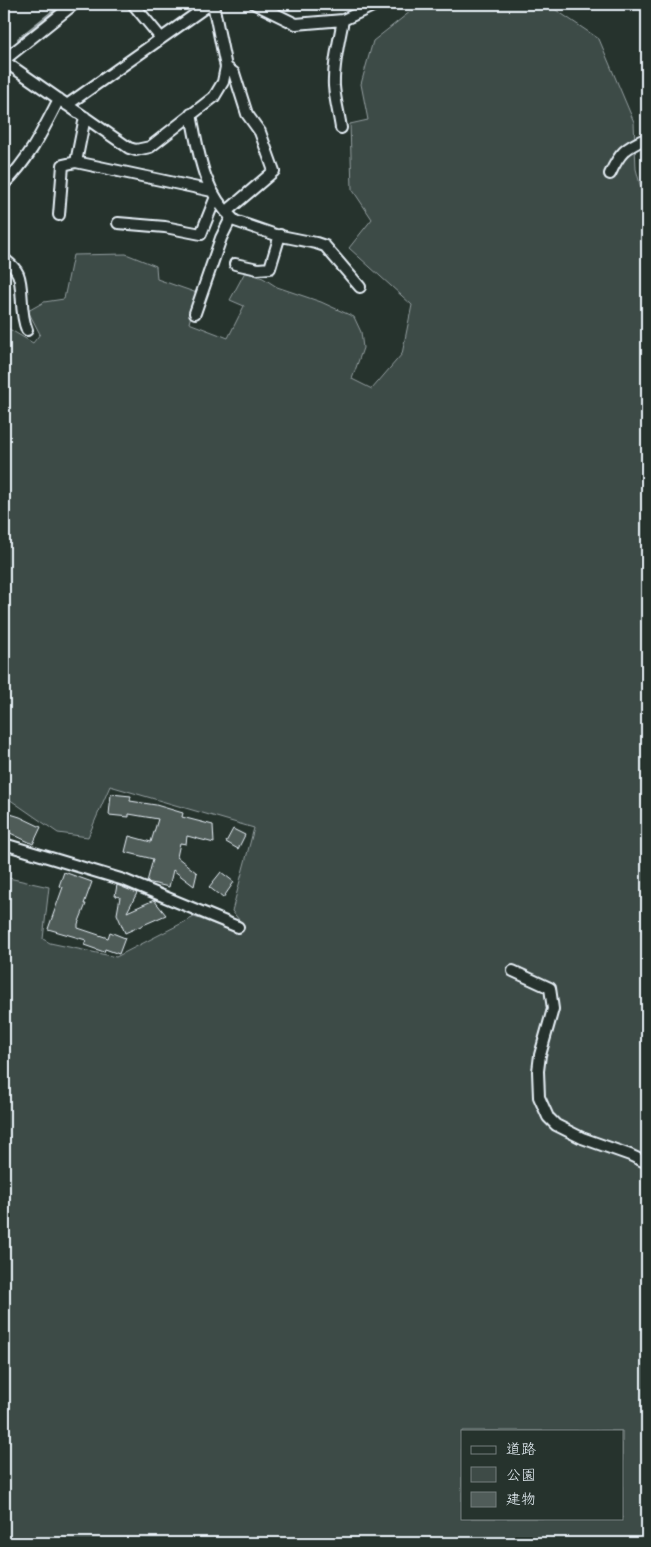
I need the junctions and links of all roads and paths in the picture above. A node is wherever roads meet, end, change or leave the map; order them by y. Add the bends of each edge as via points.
1 (74, 4) edge
2 (133, 4) edge
3 (212, 4) edge
4 (255, 4) edge
5 (377, 4) edge
6 (343, 20) junction
7 (161, 38) junction
8 (4, 61) edge
9 (226, 67) junction
10 (63, 102) junction
11 (191, 114) junction
12 (85, 117) junction
13 (341, 128) dead end
14 (647, 138) edge
15 (76, 162) junction
16 (610, 174) dead end
17 (4, 184) edge
18 (214, 195) junction
19 (59, 215) dead end
20 (229, 215) junction
21 (118, 223) dead end
22 (280, 235) junction
23 (4, 259) edge
24 (236, 264) dead end
25 (360, 287) dead end
26 (195, 314) dead end
27 (27, 330) dead end
28 (4, 844) edge
29 (238, 927) dead end
30 (513, 971) dead end
31 (647, 1163) edge

1 - 8 street
2 - 7 street
3 - 7 street
3 - 9 street
4 - 6 street via 296,24
5 - 6 street
6 - 13 street via 334,87
7 - 10 street
8 - 10 street
9 - 11 street via 223,82 214,96
9 - 20 street via 234,73 247,114 260,132 274,171
10 - 12 street
10 - 17 street via 24,162
11 - 12 street via 150,147 136,150
11 - 18 street via 201,168
12 - 15 street
14 - 16 street via 628,146
15 - 18 street
15 - 19 street via 63,165
18 - 20 street
18 - 21 street via 201,234
20 - 22 street via 235,221
20 - 26 street
22 - 24 street via 270,268
22 - 25 street via 325,246
23 - 27 street via 19,274
28 - 29 street via 124,880
30 - 31 street via 550,988 553,1009 538,1071 539,1098 548,1116 556,1125 582,1138

